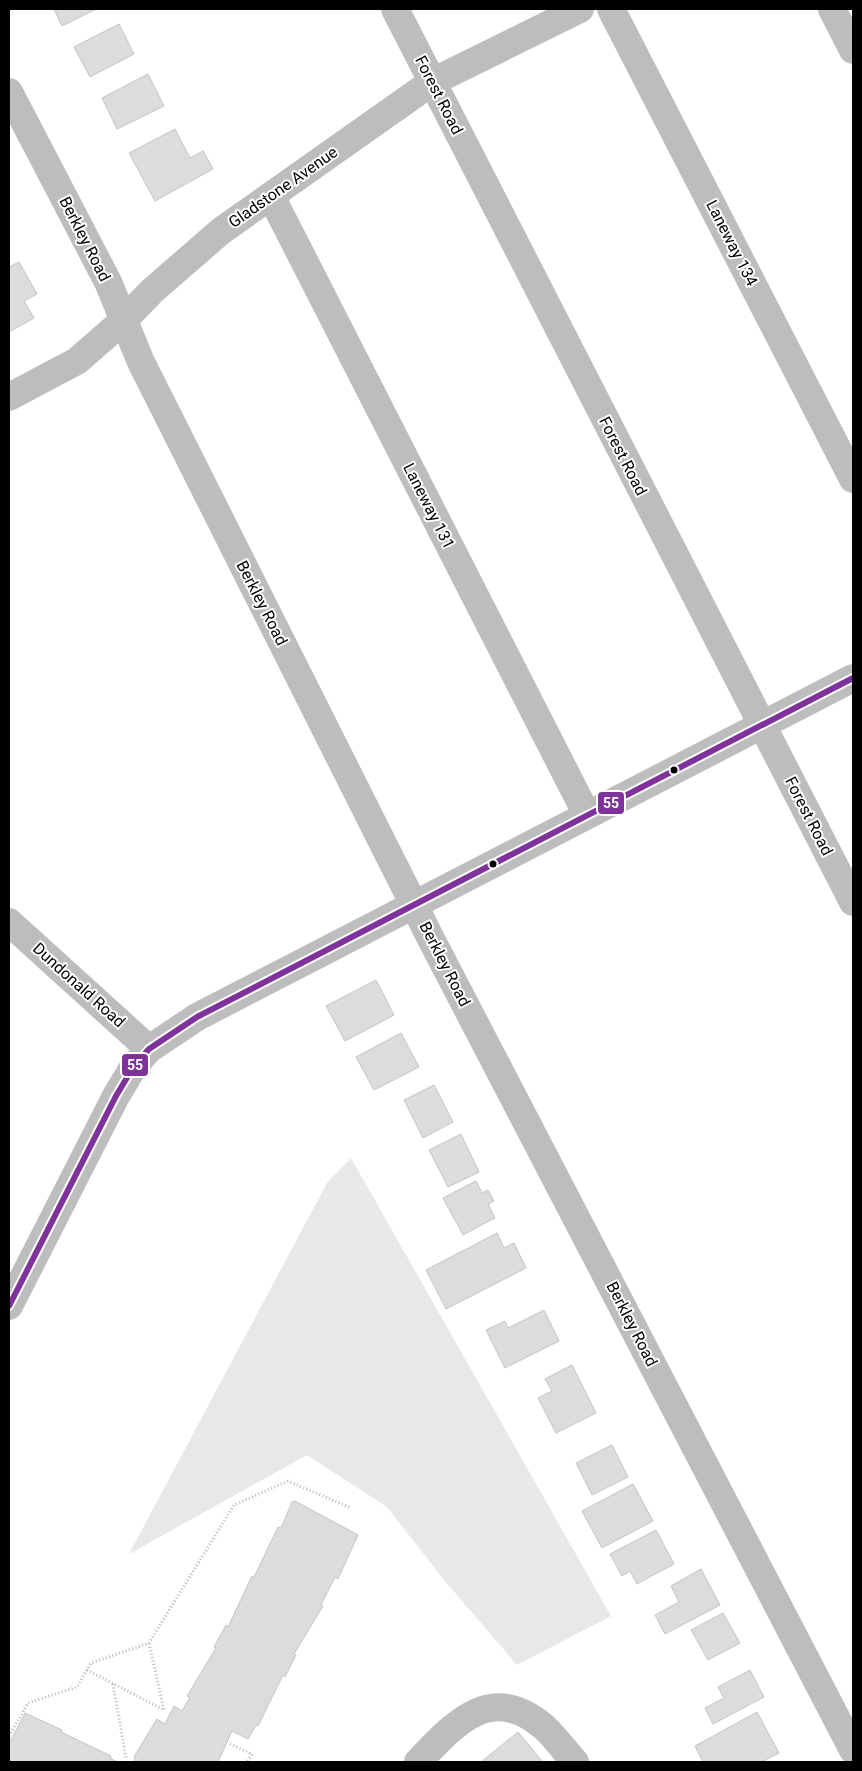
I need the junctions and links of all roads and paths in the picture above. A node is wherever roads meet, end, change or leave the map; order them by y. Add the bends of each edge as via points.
1 (395, 9) edge
2 (580, 9) edge
3 (610, 9) edge
4 (832, 9) edge
5 (853, 50) edge
6 (432, 82) junction
7 (9, 92) edge
8 (271, 196) junction
9 (124, 320) junction
10 (9, 397) edge
11 (853, 479) edge
12 (853, 678) edge
13 (761, 725) junction
14 (587, 815) junction
15 (853, 902) edge
16 (414, 904) junction
17 (9, 922) edge
18 (149, 1049) junction
19 (9, 1306) edge
20 (351, 1508) dead end
21 (149, 1643) junction
22 (87, 1670) junction
23 (113, 1683) junction
24 (9, 1736) edge
25 (230, 1744) dead end
26 (853, 1750) edge
27 (126, 1758) dead end
28 (247, 1762) edge
29 (418, 1762) edge
30 (575, 1762) edge

1 - 6 street, Forest Road
2 - 6 street, Gladstone Avenue
3 - 11 street, Laneway 134
4 - 5 street
6 - 8 street, Gladstone Avenue
6 - 13 street, Forest Road
7 - 9 street, Berkley Road via 108,282
8 - 9 street, Gladstone Avenue via 221,231 152,290
8 - 14 street, Laneway 131
9 - 10 street, Gladstone Avenue via 77,361
9 - 16 street, Berkley Road via 146,371
12 - 13 street
13 - 14 street
13 - 15 street, Forest Road
14 - 16 street
16 - 18 street via 197,1017
16 - 26 street, Berkley Road
17 - 18 street, Dundonald Road
18 - 19 street via 134,1066 116,1096
20 - 21 path via 288,1481 234,1505
21 - 22 path via 91,1663
21 - 23 path via 164,1710
22 - 23 path
22 - 24 path via 77,1687 28,1703
23 - 27 path
25 - 28 path via 252,1754
29 - 30 street via 455,1724 480,1710 495,1706 531,1718 545,1728

